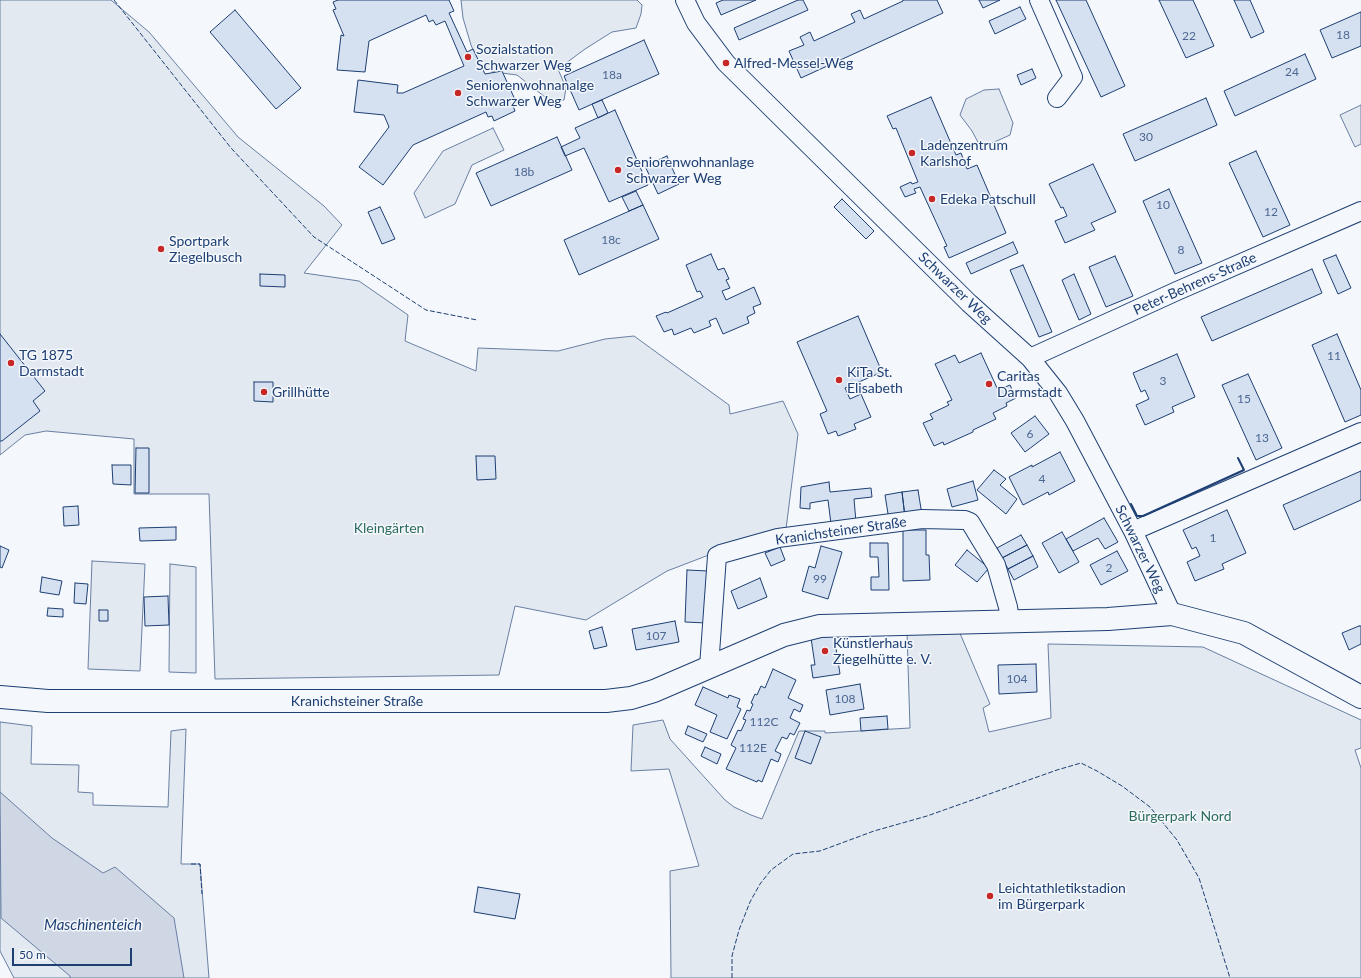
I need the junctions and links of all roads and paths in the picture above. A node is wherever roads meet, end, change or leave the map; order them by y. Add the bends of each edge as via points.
1 (685, 0) edge
2 (1039, 0) edge
3 (1057, 98) dead end
4 (1361, 211) edge
5 (1030, 358) junction
6 (1361, 432) edge
7 (1133, 531) junction
8 (1172, 614) junction
9 (1010, 621) junction
10 (709, 667) junction
11 (0, 697) edge
12 (1361, 697) edge

1 - 5 street, Schwarzer Weg via 696,23 726,63 969,302
2 - 3 street via 1074,77
4 - 5 street, Peter-Behrens-Straße
5 - 7 street, Schwarzer Weg via 1058,393 1075,421
6 - 7 street
7 - 8 street, Schwarzer Weg
8 - 9 main road, Kranichsteiner Straße via 1108,619
8 - 12 main road, Kranichsteiner Straße via 1244,633
9 - 10 main road, Kranichsteiner Straße via 820,626 784,634
9 - 10 street, Kranichsteiner Straße via 996,565 970,522 965,520 922,519 778,538 717,556
10 - 11 main road, Kranichsteiner Straße via 654,691 631,698 606,701 48,701

